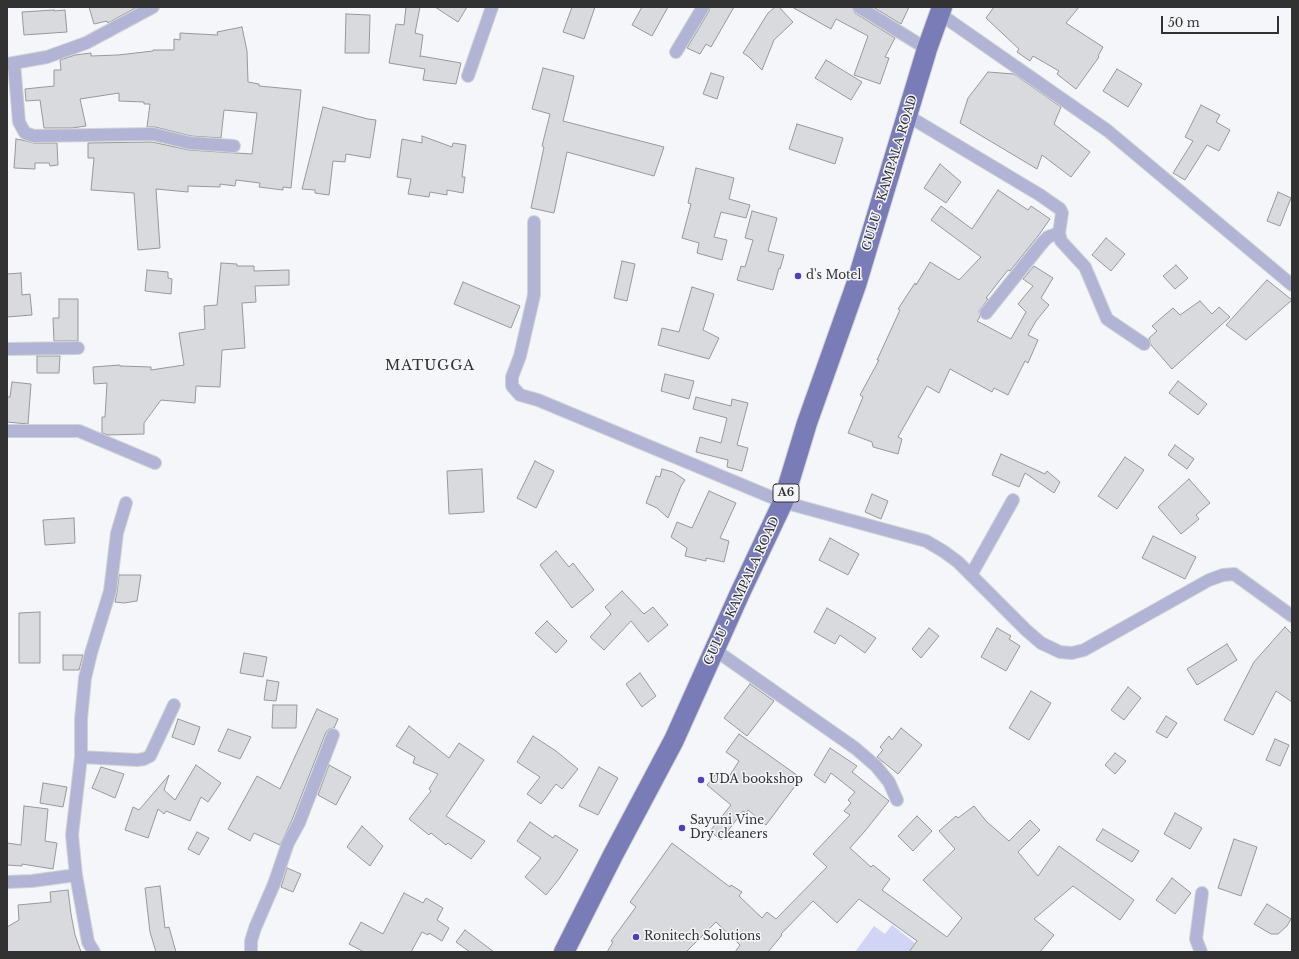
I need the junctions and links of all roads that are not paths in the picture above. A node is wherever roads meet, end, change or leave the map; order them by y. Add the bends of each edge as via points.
1 (152, 7) edge
2 (492, 7) edge
3 (703, 7) edge
4 (859, 7) edge
5 (941, 11) edge
6 (927, 49) junction
7 (676, 52) dead end
8 (11, 63) edge
9 (468, 76) dead end
10 (908, 116) junction
11 (234, 146) dead end
12 (534, 222) dead end
13 (1059, 233) junction
14 (1292, 284) edge
15 (986, 313) dead end
16 (1144, 344) dead end
17 (78, 348) dead end
18 (7, 349) edge
19 (7, 431) edge
20 (155, 463) dead end
21 (1014, 500) dead end
22 (783, 502) junction
23 (126, 503) dead end
24 (971, 575) junction
25 (1292, 616) edge
26 (715, 650) junction
27 (174, 705) dead end
28 (333, 735) dead end
29 (81, 757) junction
30 (897, 800) dead end
31 (76, 875) junction
32 (7, 882) edge
33 (1202, 893) dead end
34 (94, 952) edge
35 (251, 952) edge
36 (564, 952) edge
37 (1201, 952) edge

1 - 8 street via 86,43 47,57
2 - 9 street
3 - 7 street
4 - 6 street
5 - 6 main road, GULU - KAMPALA ROAD / A6
5 - 14 street via 1108,131
6 - 10 main road, GULU - KAMPALA ROAD / A6
8 - 11 street via 18,122 25,133 34,136 153,134 190,143
10 - 13 street via 1060,208 1062,214
10 - 22 main road, GULU - KAMPALA ROAD / A6 via 856,285 807,424
12 - 22 street via 534,295 520,356 512,377 512,386 520,394
13 - 15 street via 1043,242
13 - 16 street via 1066,248 1085,267 1106,319
17 - 18 street
19 - 20 street via 79,431
21 - 24 street
22 - 24 street via 926,541 953,558
22 - 26 main road, GULU - KAMPALA ROAD / A6
23 - 29 street via 117,533 110,591 85,678
24 - 25 street via 1041,643 1060,652 1084,650 1209,580 1223,575 1234,574
26 - 30 street via 855,748 876,766 889,782
26 - 36 main road, GULU - KAMPALA ROAD / A6 via 674,740
27 - 29 street via 150,756 137,760
28 - 35 street via 255,928
29 - 31 street via 72,835
31 - 32 street
31 - 34 street via 88,942
33 - 37 street via 1196,939

